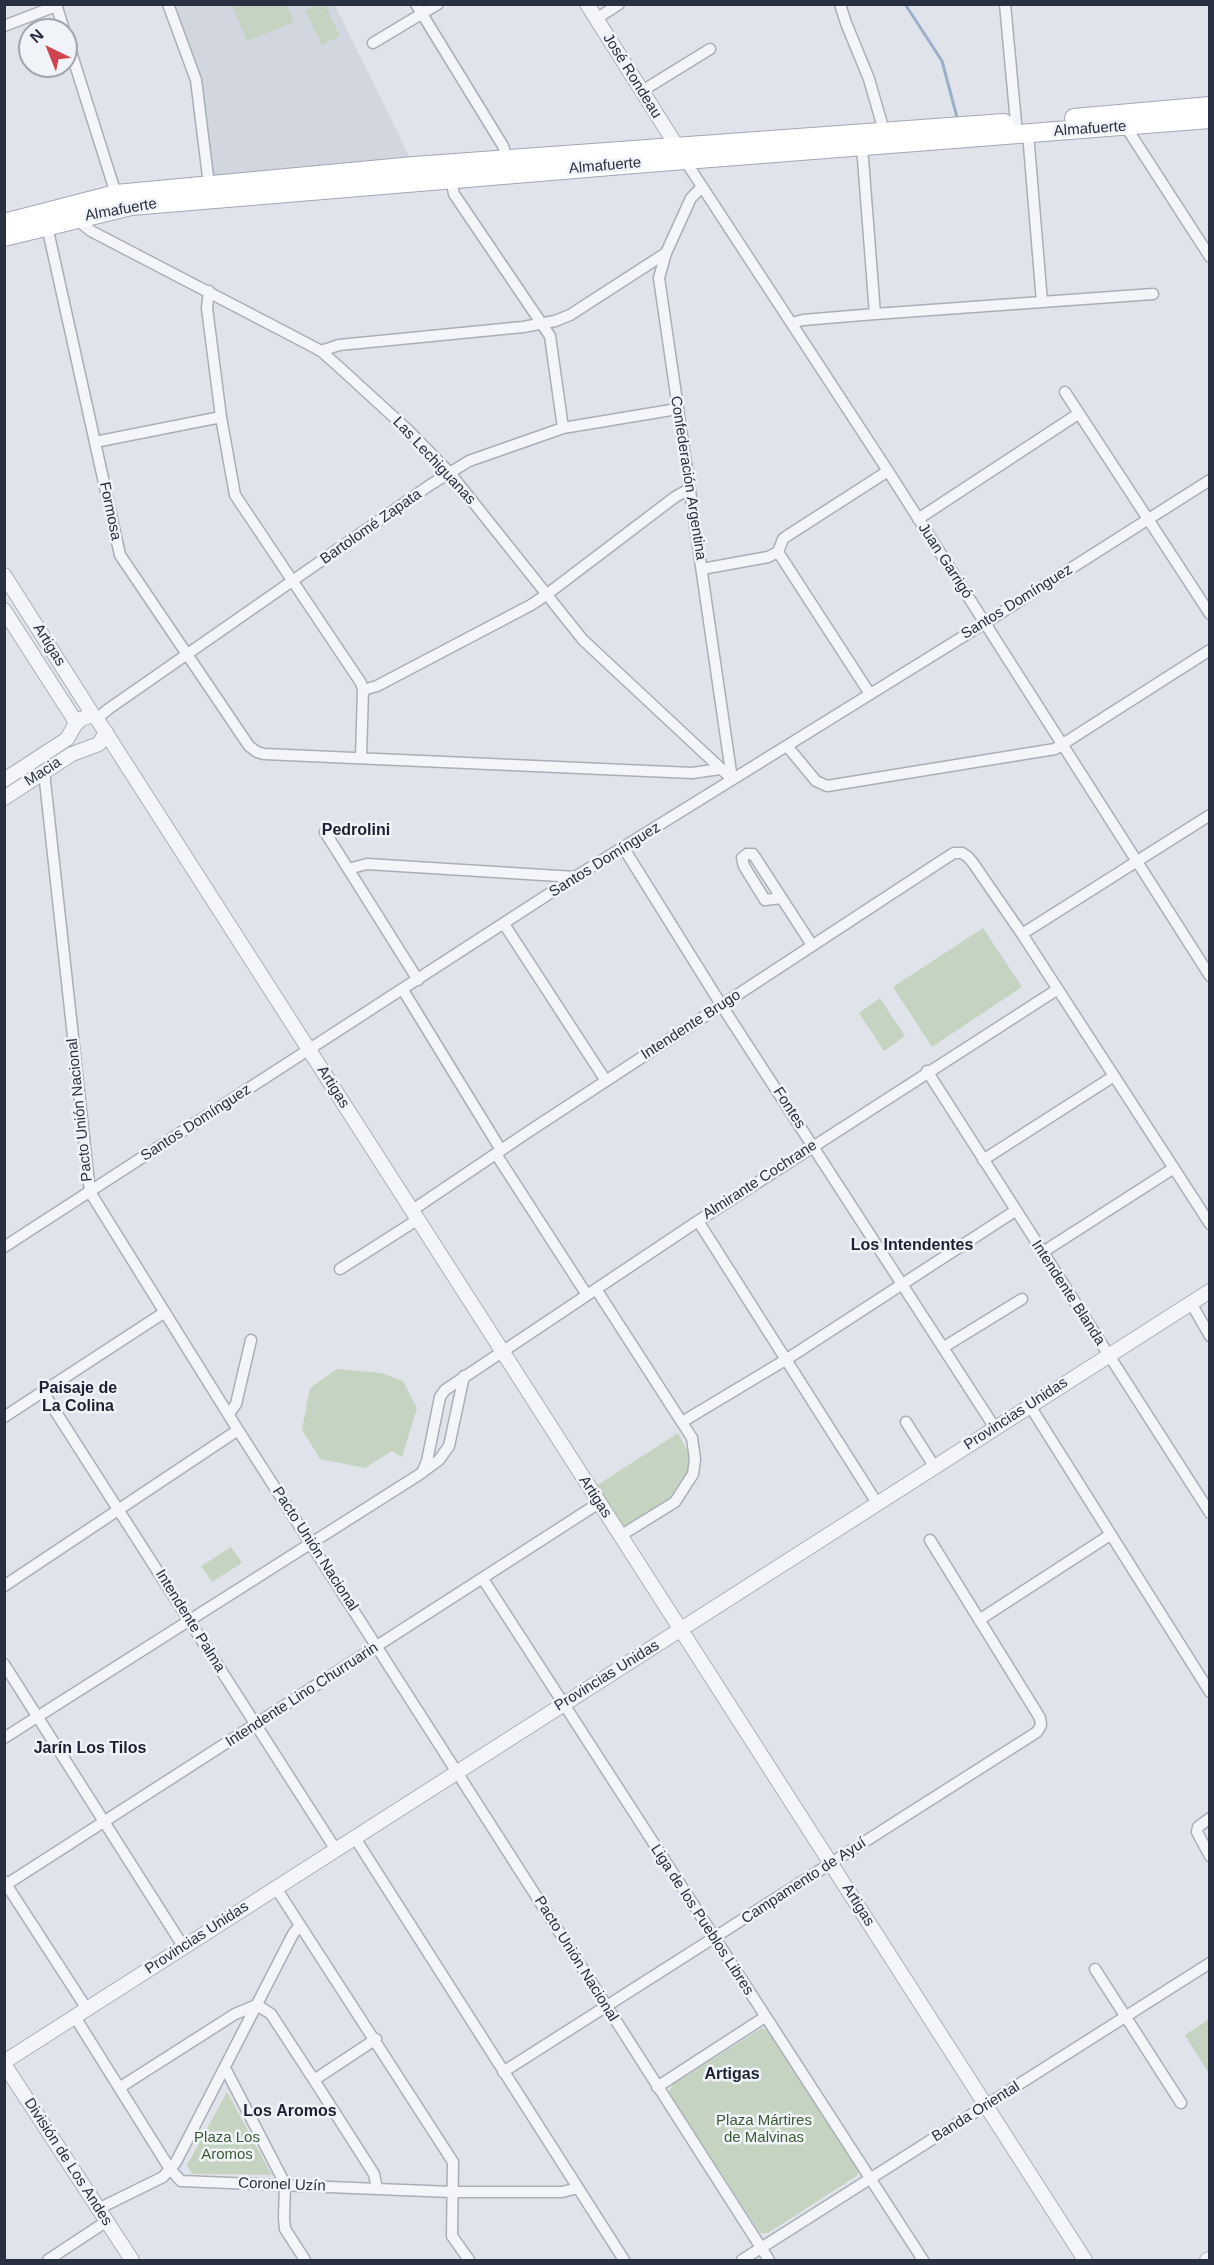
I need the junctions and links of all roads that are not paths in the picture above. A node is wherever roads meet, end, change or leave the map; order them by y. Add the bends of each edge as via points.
1 (168, 4) edge
2 (416, 4) edge
3 (438, 4) edge
4 (586, 4) edge
5 (619, 4) edge
6 (840, 4) edge
7 (1005, 4) edge
8 (56, 5) edge
9 (422, 14) junction
10 (596, 19) junction
11 (4, 26) edge
12 (373, 43) dead end
13 (710, 49) dead end
14 (78, 74) edge
15 (642, 91) junction
16 (1209, 106) edge
17 (1209, 119) edge
18 (1126, 127) junction
19 (1022, 128) junction
20 (884, 131) junction
21 (862, 146) junction
22 (681, 154) junction
23 (508, 161) junction
24 (451, 178) junction
25 (209, 185) junction
26 (702, 187) junction
27 (116, 194) junction
28 (75, 218) junction
29 (4, 223) edge
30 (47, 226) junction
31 (4, 237) edge
32 (666, 254) junction
33 (1209, 257) edge
34 (209, 291) junction
35 (1153, 294) dead end
36 (1042, 302) junction
37 (875, 314) junction
38 (792, 323) junction
39 (542, 324) junction
40 (321, 351) junction
41 (1065, 392) dead end
42 (677, 409) junction
43 (1078, 414) junction
44 (221, 417) junction
45 (563, 428) junction
46 (95, 442) junction
47 (888, 471) junction
48 (450, 473) junction
49 (1209, 480) edge
50 (689, 489) junction
51 (918, 519) junction
52 (1149, 519) junction
53 (778, 552) junction
54 (702, 569) junction
55 (4, 575) edge
56 (294, 581) junction
57 (546, 595) junction
58 (4, 610) edge
59 (1209, 614) edge
60 (985, 623) junction
61 (1209, 650) edge
62 (186, 655) junction
63 (363, 690) junction
64 (870, 694) junction
65 (95, 717) junction
66 (73, 728) junction
67 (106, 732) junction
68 (787, 746) junction
69 (1063, 746) junction
70 (84, 750) junction
71 (361, 756) junction
72 (720, 769) junction
73 (44, 772) junction
74 (732, 779) junction
75 (4, 780) edge
76 (4, 798) edge
77 (1209, 814) edge
78 (325, 832) dead end
79 (624, 848) junction
80 (1137, 862) junction
81 (348, 869) junction
82 (575, 877) junction
83 (781, 898) dead end
84 (504, 924) junction
85 (1022, 934) junction
86 (812, 945) junction
87 (1209, 976) edge
88 (418, 980) junction
89 (1058, 989) junction
90 (403, 990) junction
91 (722, 1006) junction
92 (309, 1050) junction
93 (927, 1071) junction
94 (1114, 1076) junction
95 (606, 1081) junction
96 (813, 1145) junction
97 (499, 1152) junction
98 (983, 1160) junction
99 (1174, 1168) junction
100 (90, 1192) junction
101 (1015, 1211) junction
102 (414, 1216) junction
103 (698, 1221) junction
104 (1209, 1224) edge
105 (4, 1247) edge
106 (1042, 1252) junction
107 (340, 1269) dead end
108 (902, 1284) junction
109 (1209, 1291) edge
110 (592, 1292) junction
111 (1022, 1299) dead end
112 (1191, 1304) junction
113 (165, 1312) junction
114 (1209, 1336) edge
115 (251, 1340) dead end
116 (944, 1347) junction
117 (501, 1351) junction
118 (1108, 1355) junction
119 (787, 1359) junction
120 (464, 1376) junction
121 (43, 1392) junction
122 (1030, 1406) junction
123 (229, 1414) junction
124 (4, 1417) edge
125 (682, 1422) junction
126 (906, 1422) dead end
127 (995, 1428) junction
128 (238, 1430) junction
129 (934, 1466) junction
130 (422, 1473) junction
131 (599, 1503) junction
132 (877, 1503) junction
133 (120, 1509) junction
134 (1209, 1513) edge
135 (1110, 1535) junction
136 (620, 1536) junction
137 (930, 1540) dead end
138 (310, 1542) junction
139 (483, 1579) junction
140 (4, 1586) edge
141 (189, 1620) junction
142 (979, 1620) junction
143 (681, 1629) junction
144 (377, 1646) junction
145 (4, 1664) edge
146 (1209, 1692) edge
147 (562, 1704) junction
148 (38, 1716) junction
149 (255, 1724) junction
150 (4, 1738) edge
151 (458, 1772) junction
152 (1209, 1818) edge
153 (106, 1822) junction
154 (354, 1838) junction
155 (336, 1850) junction
156 (1209, 1856) edge
157 (832, 1864) junction
158 (5, 1884) edge
159 (276, 1888) junction
160 (300, 1925) junction
161 (715, 1939) junction
162 (183, 1946) junction
163 (1209, 1963) edge
164 (1095, 1968) dead end
165 (257, 2005) junction
166 (606, 2006) junction
167 (87, 2009) junction
168 (1126, 2016) junction
169 (75, 2017) junction
170 (765, 2018) junction
171 (376, 2039) junction
172 (4, 2063) edge
173 (225, 2068) junction
174 (503, 2072) junction
175 (314, 2080) junction
176 (657, 2087) junction
177 (119, 2088) junction
178 (1181, 2103) dead end
179 (986, 2106) junction
180 (170, 2169) junction
181 (871, 2179) junction
182 (285, 2186) junction
183 (377, 2187) junction
184 (578, 2188) junction
185 (452, 2192) junction
186 (98, 2209) junction
187 (107, 2221) junction
188 (761, 2248) junction
189 (48, 2260) edge
190 (132, 2260) edge
191 (305, 2260) edge
192 (470, 2260) edge
193 (624, 2260) edge
194 (741, 2260) edge
195 (769, 2260) edge
196 (923, 2260) edge
197 (1085, 2260) edge

1 - 25 street via 196,80
2 - 9 street
3 - 9 street
4 - 10 street, José Rondeau
5 - 10 street
6 - 20 street
7 - 19 street
8 - 11 street
9 - 12 street
9 - 23 street via 503,146
10 - 15 street, José Rondeau
13 - 15 street
14 - 27 street
15 - 22 street, José Rondeau
16 - 19 main road, Almafuerte
17 - 18 main road, Almafuerte
18 - 19 main road, Almafuerte
18 - 33 street
19 - 20 main road, Almafuerte
19 - 21 main road, Almafuerte
19 - 36 street
20 - 22 main road, Almafuerte
21 - 22 main road, Almafuerte
21 - 37 street
22 - 23 main road, Almafuerte
22 - 24 main road, Almafuerte
22 - 26 street, Juan Garrigó
23 - 25 main road, Almafuerte
24 - 28 main road, Almafuerte via 131,206
24 - 39 street via 454,194
25 - 27 main road, Almafuerte
26 - 32 street, Confederación Argentina via 691,198
26 - 38 street, Juan Garrigó
27 - 29 main road, Almafuerte
28 - 30 main road, Almafuerte
28 - 34 street, Las Lechiguanas via 91,231
30 - 31 main road, Almafuerte
30 - 46 street, Formosa
32 - 39 street via 570,315
32 - 42 street, Confederación Argentina via 659,278
34 - 40 street, Las Lechiguanas
34 - 44 street via 207,308
35 - 36 street
36 - 37 street
37 - 38 street
38 - 47 street, Juan Garrigó
39 - 40 street via 339,345
39 - 45 street via 552,343
40 - 48 street, Las Lechiguanas via 410,431
41 - 43 street
42 - 45 street, Bartolomé Zapata
42 - 50 street, Confederación Argentina
43 - 51 street
43 - 52 street
44 - 46 street
44 - 56 street via 237,502
45 - 48 street, Bartolomé Zapata via 478,457
46 - 62 street, Formosa via 120,555
47 - 51 street, Juan Garrigó
47 - 53 street via 787,536
48 - 56 street, Bartolomé Zapata
48 - 57 street, Las Lechiguanas
49 - 52 street, Santos Domínguez
50 - 54 street, Confederación Argentina
50 - 57 street
51 - 60 street, Juan Garrigó
52 - 59 street
52 - 60 street, Santos Domínguez
53 - 54 street
53 - 64 street
54 - 74 street, Confederación Argentina
55 - 65 street, Artigas
56 - 62 street, Bartolomé Zapata
56 - 63 street
57 - 63 street
57 - 72 street, Las Lechiguanas via 583,640
58 - 66 street, Artigas via 74,719
60 - 64 street, Santos Domínguez
60 - 69 street, Juan Garrigó
61 - 69 street
62 - 65 street, Bartolomé Zapata
62 - 71 street, Formosa via 244,740 257,752
63 - 71 street
64 - 68 street, Santos Domínguez
65 - 66 street via 86,717
65 - 67 street
66 - 70 street via 77,744
66 - 75 street, Macia via 62,743
67 - 70 street via 99,744
67 - 92 street, Artigas
68 - 69 street via 816,781 827,786
68 - 74 street, Santos Domínguez
69 - 80 street, Juan Garrigó
70 - 73 street, Macia
71 - 72 street via 692,773
72 - 74 street, Las Lechiguanas
73 - 76 street, Macia
73 - 100 street, Pacto Unión Nacional
74 - 79 street, Santos Domínguez
77 - 80 street
78 - 81 street
79 - 82 street, Santos Domínguez
79 - 91 street, Fontes
80 - 85 street
80 - 87 street, Juan Garrigó
81 - 82 street via 366,864
81 - 88 street
82 - 84 street, Santos Domínguez
83 - 86 street
84 - 88 street, Santos Domínguez
84 - 95 street
85 - 86 street, Intendente Brugo via 968,857 954,853
85 - 89 street
86 - 91 street, Intendente Brugo
88 - 90 street, Santos Domínguez
89 - 93 street, Almirante Cochrane
89 - 94 street
90 - 92 street, Santos Domínguez
90 - 97 street
91 - 95 street, Intendente Brugo
91 - 96 street, Fontes
92 - 100 street, Santos Domínguez
92 - 102 street, Artigas
93 - 96 street, Almirante Cochrane
93 - 98 street, Intendente Blanda
94 - 98 street
94 - 99 street
95 - 97 street, Intendente Brugo
96 - 103 street, Almirante Cochrane
96 - 108 street, Fontes
97 - 102 street, Intendente Brugo
97 - 110 street
98 - 101 street, Intendente Blanda
99 - 104 street
99 - 106 street
100 - 105 street, Santos Domínguez
100 - 113 street, Pacto Unión Nacional
101 - 106 street, Intendente Blanda
101 - 108 street
102 - 107 street, Intendente Brugo
102 - 117 street, Artigas
103 - 110 street, Almirante Cochrane
103 - 119 street
106 - 118 street, Intendente Blanda
108 - 116 street, Fontes
108 - 119 street
109 - 112 street, Provincias Unidas
110 - 117 street, Almirante Cochrane
110 - 125 street
111 - 116 street
112 - 114 street
112 - 118 street, Provincias Unidas
113 - 121 street
113 - 123 street, Pacto Unión Nacional
115 - 123 street via 236,1404
116 - 127 street, Fontes
117 - 120 street, Almirante Cochrane
117 - 131 street, Artigas
118 - 122 street, Provincias Unidas
118 - 134 street, Intendente Blanda
119 - 125 street
119 - 132 street
120 - 130 street via 449,1446
120 - 130 street, Almirante Cochrane via 440,1397
121 - 124 street
121 - 133 street, Intendente Palma
122 - 127 street, Provincias Unidas
122 - 135 street
123 - 128 street, Pacto Unión Nacional
125 - 136 street via 692,1438 695,1459 688,1485 675,1502
126 - 129 street
127 - 129 street, Provincias Unidas
128 - 133 street
128 - 138 street, Pacto Unión Nacional
129 - 132 street, Provincias Unidas
130 - 138 street
131 - 136 street, Artigas
131 - 139 street, Intendente Lino Churruarin
132 - 143 street, Provincias Unidas
133 - 140 street
133 - 141 street, Intendente Palma
135 - 142 street
135 - 146 street
136 - 143 street, Artigas
137 - 142 street
138 - 141 street
138 - 144 street, Pacto Unión Nacional
139 - 144 street, Intendente Lino Churruarin
139 - 147 street, Liga de los Pueblos Libres
141 - 148 street
141 - 149 street, Intendente Palma
142 - 157 street, Campamento de Ayuí via 1040,1718 1037,1732
143 - 147 street, Provincias Unidas
143 - 157 street, Artigas
144 - 149 street, Intendente Lino Churruarin
144 - 151 street, Pacto Unión Nacional
145 - 148 street
147 - 151 street, Provincias Unidas
147 - 161 street, Liga de los Pueblos Libres
148 - 150 street
148 - 153 street
149 - 153 street, Intendente Lino Churruarin
149 - 155 street, Intendente Palma
151 - 154 street, Provincias Unidas
151 - 166 street, Pacto Unión Nacional
152 - 156 street via 1198,1827 1198,1838
153 - 158 street, Intendente Lino Churruarin
153 - 162 street
154 - 155 street, Provincias Unidas
154 - 174 street
155 - 159 street, Provincias Unidas
157 - 161 street, Campamento de Ayuí
157 - 179 street, Artigas
158 - 167 street
159 - 160 street
159 - 162 street, Provincias Unidas
160 - 165 street
160 - 171 street
161 - 166 street, Campamento de Ayuí
161 - 170 street, Liga de los Pueblos Libres
162 - 167 street, Provincias Unidas
163 - 168 street, Banda Oriental
164 - 168 street
165 - 173 street
165 - 175 street via 271,2014
165 - 177 street via 234,2014
166 - 174 street, Campamento de Ayuí
166 - 176 street, Pacto Unión Nacional
167 - 169 street, Provincias Unidas
168 - 178 street
168 - 179 street, Banda Oriental
169 - 172 street, Provincias Unidas
169 - 177 street
170 - 176 street
170 - 181 street, Liga de los Pueblos Libres
171 - 175 street
171 - 185 street via 451,2157
172 - 186 street, División de Los Andes
173 - 180 street
173 - 182 street
174 - 184 street
175 - 183 street via 374,2174
176 - 188 street, Pacto Unión Nacional
177 - 180 street
179 - 181 street, Banda Oriental
179 - 197 street, Artigas
180 - 182 street, Coronel Uzín via 184,2181
180 - 186 street via 153,2182
181 - 188 street, Banda Oriental
181 - 196 street, Liga de los Pueblos Libres
182 - 183 street, Coronel Uzín
182 - 191 street via 285,2229
183 - 185 street, Coronel Uzín
184 - 185 street, Coronel Uzín via 562,2192
184 - 193 street
185 - 192 street via 452,2236
186 - 187 street, División de Los Andes
187 - 189 street
187 - 190 street, División de Los Andes
188 - 194 street, Banda Oriental
188 - 195 street, Pacto Unión Nacional

